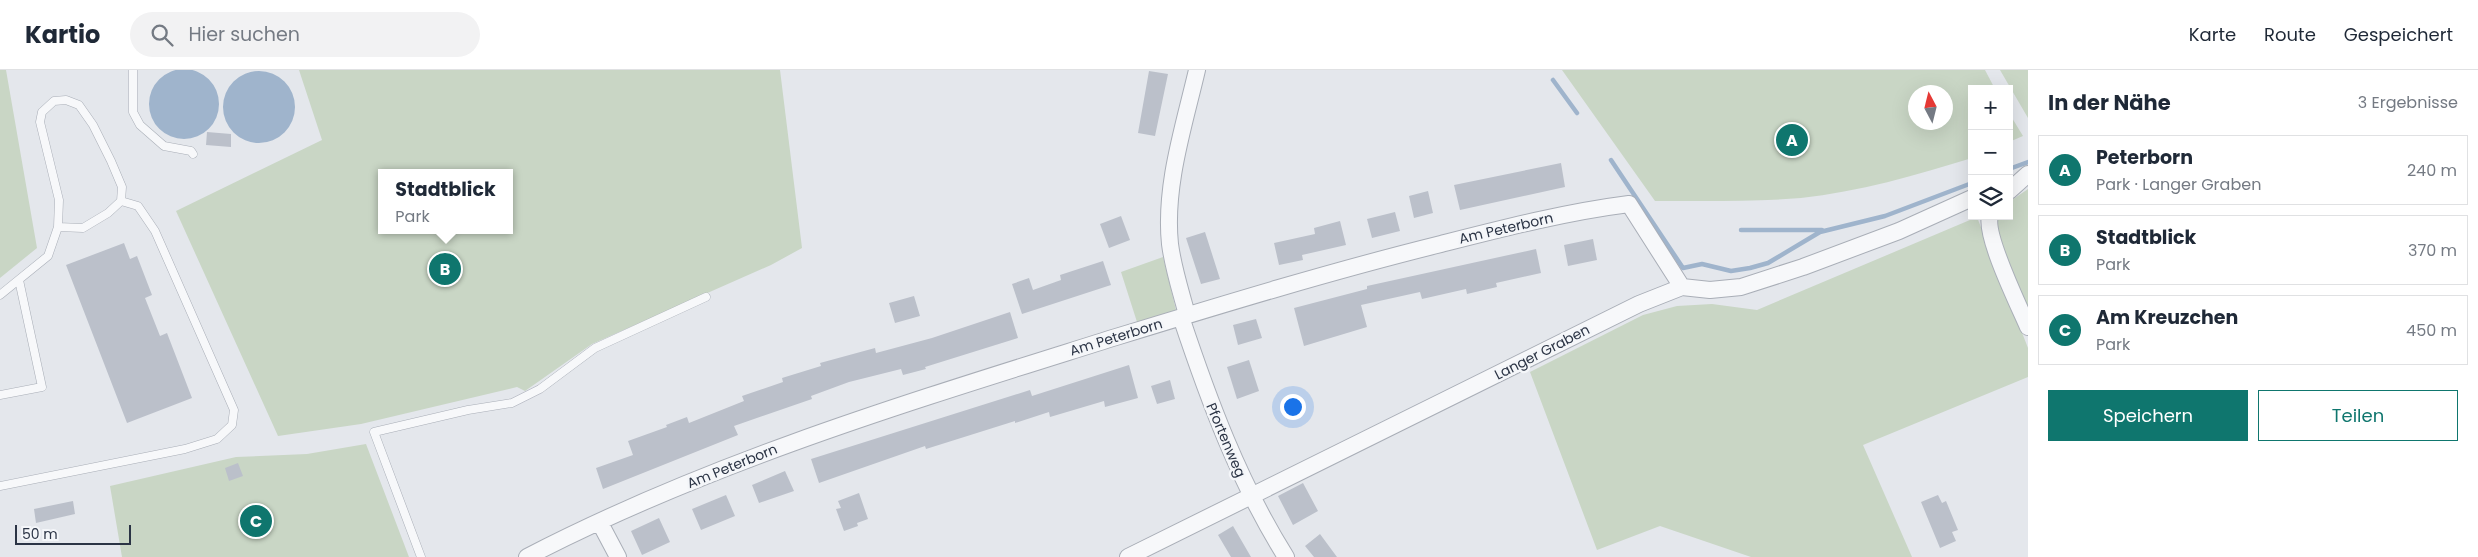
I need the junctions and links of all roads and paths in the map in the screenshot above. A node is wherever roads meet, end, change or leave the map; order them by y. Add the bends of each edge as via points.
1 (133, 70) edge
2 (1196, 70) edge
3 (193, 154) dead end
4 (2028, 172) edge
5 (2013, 178) edge
6 (2013, 187) edge
7 (1968, 200) edge
8 (121, 201) junction
9 (1988, 220) edge
10 (58, 227) junction
11 (19, 280) junction
12 (1682, 287) junction
13 (0, 295) edge
14 (706, 297) dead end
15 (1184, 316) junction
16 (2028, 327) edge
17 (0, 395) edge
18 (0, 486) edge
19 (1251, 497) junction
20 (600, 523) junction
21 (420, 557) edge
22 (527, 557) edge
23 (618, 557) edge
24 (1128, 557) edge
25 (1286, 557) edge

1 - 3 lane via 133,112 140,125 164,146 192,151
2 - 15 street, Pfortenweg via 1170,193 1170,245
4 - 5 street
4 - 6 street
7 - 12 street, Langer Graben via 1899,232 1741,288 1710,290
8 - 10 lane via 83,228
8 - 10 lane via 122,187 93,125 79,105 66,100 54,102 42,112 40,122 59,200
8 - 18 lane via 138,206 155,231 234,410 232,425 217,439 185,449
9 - 16 street via 1991,237
10 - 11 lane via 48,256
11 - 13 lane
11 - 17 lane via 42,387
12 - 15 street, Am Peterborn via 1630,204 1591,209 1355,265
12 - 19 street, Langer Graben via 1639,304
14 - 21 lane via 596,348 540,390 512,403 374,432
15 - 19 street, Pfortenweg via 1210,404
15 - 20 street, Am Peterborn via 790,443 663,493
19 - 24 street, Langer Graben
19 - 25 street, Pfortenweg
20 - 22 street, Am Peterborn
20 - 23 street

